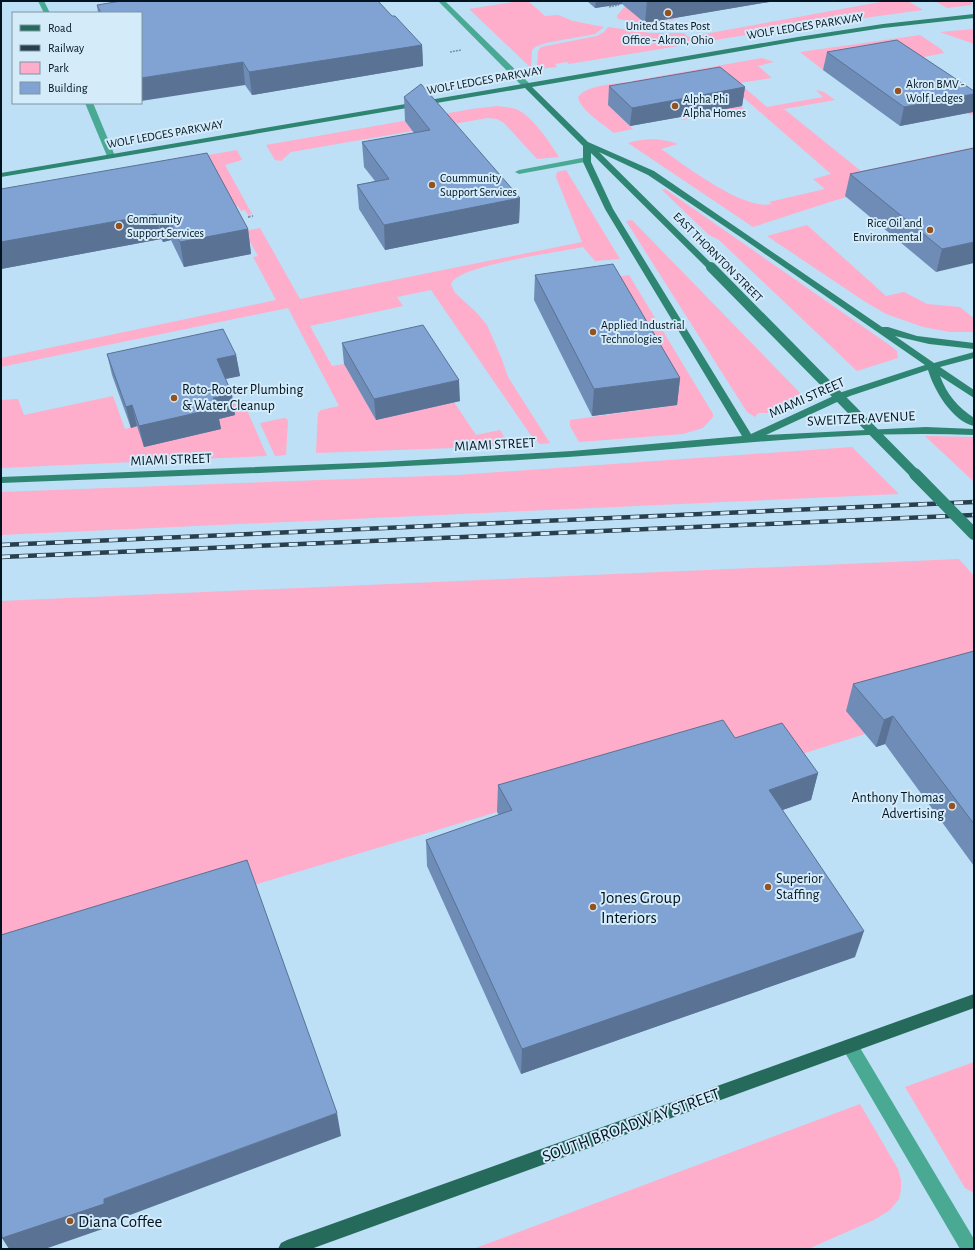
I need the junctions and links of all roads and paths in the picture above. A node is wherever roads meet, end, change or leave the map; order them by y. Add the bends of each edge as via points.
1 (41, 1) edge
2 (441, 1) edge
3 (619, 5) dead end
4 (609, 7) dead end
5 (46, 12) edge
6 (974, 16) edge
7 (461, 50) dead end
8 (450, 52) dead end
9 (526, 85) junction
10 (88, 104) edge
11 (587, 144) junction
12 (110, 156) junction
13 (587, 159) junction
14 (519, 172) dead end
15 (1, 175) edge
16 (253, 216) dead end
17 (248, 217) dead end
18 (865, 320) junction
19 (974, 346) edge
20 (974, 355) edge
21 (932, 366) junction
22 (974, 395) edge
23 (974, 423) edge
24 (974, 432) edge
25 (748, 439) junction
26 (1, 480) edge
27 (974, 534) edge
28 (974, 1002) edge
29 (850, 1046) junction
30 (287, 1249) edge
31 (970, 1249) edge

1 - 5 street
2 - 9 street, EAST THORNTON STREET
3 - 4 path
6 - 9 street, WOLF LEDGES PARKWAY via 836,32
7 - 8 path
9 - 11 street, EAST THORNTON STREET
9 - 12 street, WOLF LEDGES PARKWAY
10 - 12 street
11 - 13 street
11 - 18 street via 651,173
11 - 27 street, EAST THORNTON STREET, bridge
12 - 15 street, WOLF LEDGES PARKWAY
13 - 14 street
13 - 25 street via 609,209
16 - 17 path
18 - 19 street via 908,336
18 - 21 street
20 - 21 street, MIAMI STREET
21 - 22 street
21 - 23 street via 945,399
21 - 25 street, MIAMI STREET via 846,394
24 - 25 street, SWEITZER AVENUE via 926,430
25 - 26 street, MIAMI STREET via 564,455 391,465
28 - 29 main road, SOUTH BROADWAY STREET
29 - 30 main road, SOUTH BROADWAY STREET
29 - 31 street

